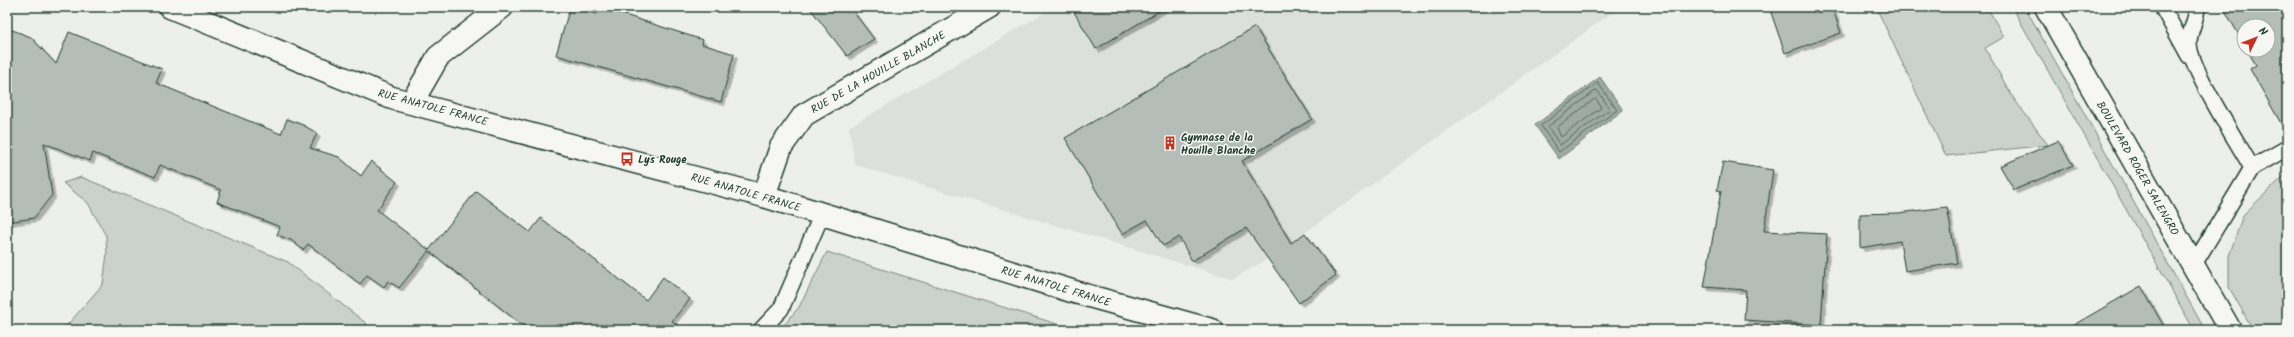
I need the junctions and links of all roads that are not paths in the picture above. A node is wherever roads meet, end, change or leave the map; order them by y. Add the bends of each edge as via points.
1 (170, 7) edge
2 (502, 7) edge
3 (989, 7) edge
4 (2046, 7) edge
5 (2162, 7) edge
6 (2197, 7) edge
7 (2194, 64) junction
8 (412, 102) junction
9 (2287, 148) edge
10 (2252, 168) junction
11 (764, 196) junction
12 (822, 214) junction
13 (2193, 266) junction
14 (761, 330) edge
15 (1212, 330) edge
16 (2230, 330) edge

1 - 8 street, RUE ANATOLE FRANCE via 370,90
2 - 8 street via 438,57
3 - 11 street, RUE DE LA HOUILLE BLANCHE via 804,115 781,147
4 - 13 street, BOULEVARD ROGER SALENGRO
5 - 7 lane
6 - 7 lane via 2197,17 2189,42
7 - 10 lane
8 - 11 street, RUE ANATOLE FRANCE
9 - 10 lane
10 - 13 lane
11 - 12 street, RUE ANATOLE FRANCE
12 - 14 lane via 781,309
12 - 15 street, RUE ANATOLE FRANCE via 1078,294
13 - 16 street, BOULEVARD ROGER SALENGRO

